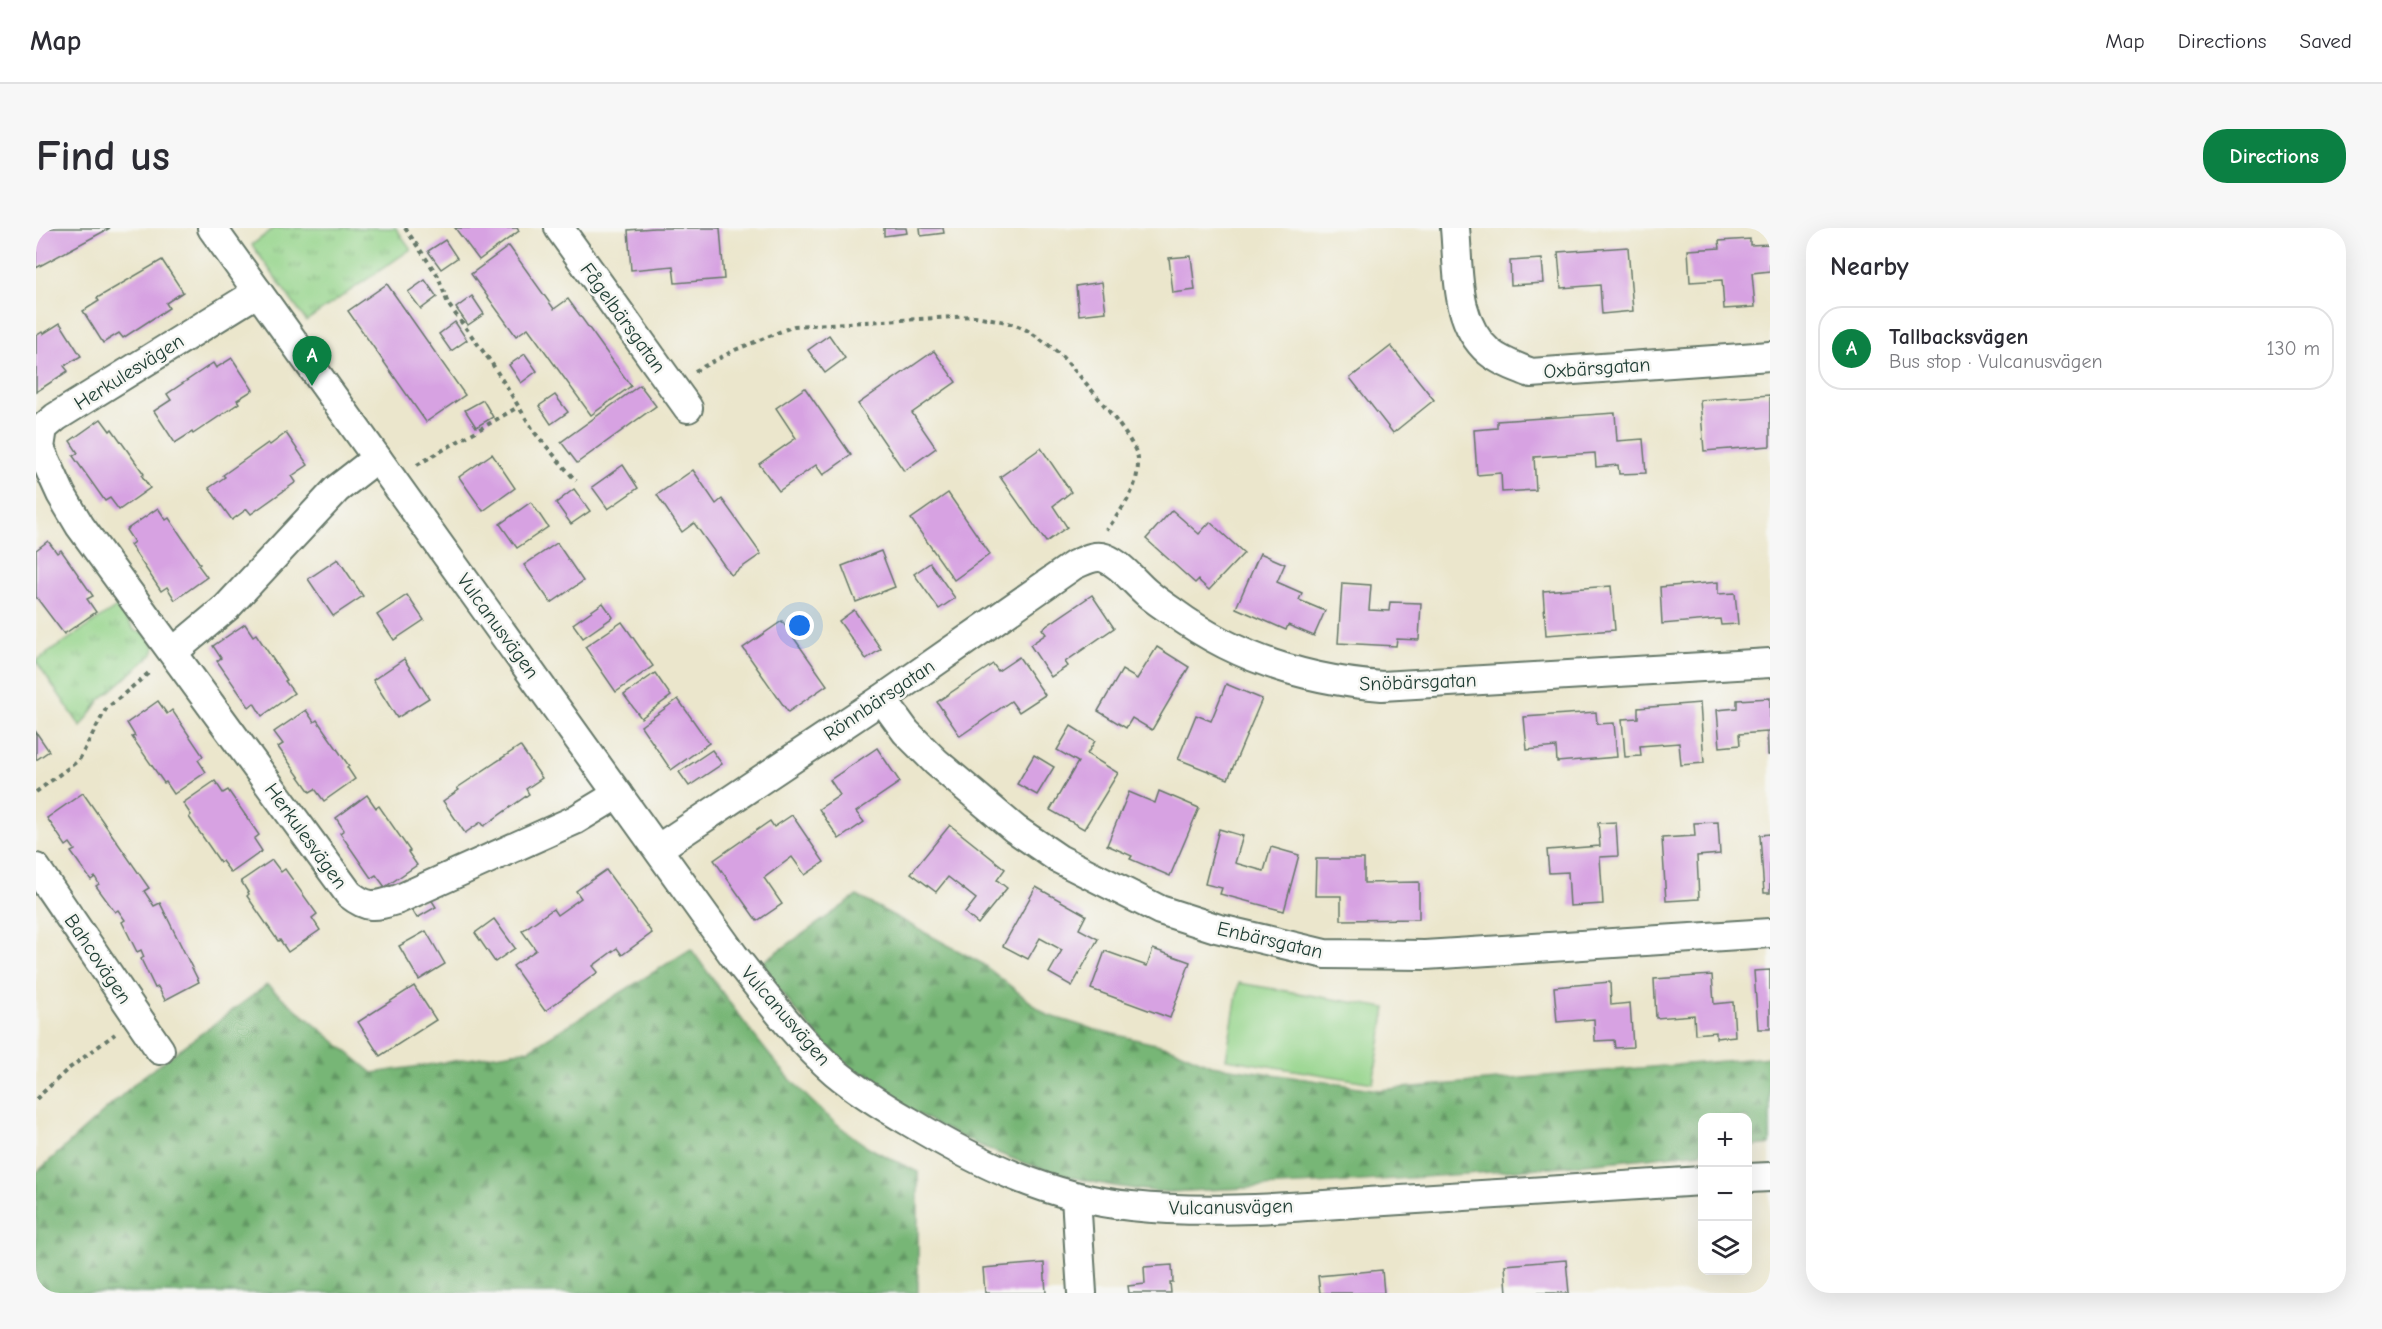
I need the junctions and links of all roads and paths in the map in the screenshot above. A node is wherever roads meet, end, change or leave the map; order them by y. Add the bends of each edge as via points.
1 (212, 228) edge
2 (405, 228) edge
3 (559, 228) edge
4 (1455, 228) edge
5 (258, 292) junction
6 (1770, 356) edge
7 (671, 385) junction
8 (518, 407) junction
9 (688, 408) dead end
10 (384, 468) junction
11 (576, 481) dead end
12 (1095, 557) junction
13 (173, 652) junction
14 (1770, 663) edge
15 (882, 699) junction
16 (36, 792) edge
17 (618, 794) junction
18 (659, 848) junction
19 (36, 868) edge
20 (1770, 933) edge
21 (137, 1017) junction
22 (160, 1050) dead end
23 (36, 1099) edge
24 (1770, 1177) edge
25 (1752, 1178) edge
26 (1698, 1181) edge
27 (1076, 1197) junction
28 (1082, 1293) edge

1 - 5 street, Vulcanusvägen
2 - 8 path via 438,276 448,304
3 - 7 street, Fågelbärsgatan
4 - 6 street, Oxbärsgatan via 1462,304 1472,334 1490,352 1531,373
5 - 10 street, Vulcanusvägen
5 - 13 street, Herkulesvägen via 43,428 40,448 61,494 80,526
7 - 9 street, Fågelbärsgatan
7 - 12 path via 735,350 794,326 975,316 1026,329 1068,363 1127,436 1138,457 1136,481 1128,502
8 - 10 path
8 - 11 path
10 - 13 street via 337,489 227,607
10 - 17 street, Vulcanusvägen
12 - 14 street, Snöbärsgatan via 1115,563 1148,594 1199,632 1226,646 1285,669 1350,684 1382,686
12 - 15 street, Rönnbärsgatan via 1074,565
13 - 16 path via 106,709 79,760
13 - 17 street, Herkulesvägen via 349,894 363,905 378,906 399,899 575,820
15 - 18 street, Rönnbärsgatan
15 - 20 street, Enbärsgatan via 906,732 936,762 1050,853 1160,910 1216,928 1325,954 1403,955
17 - 18 street, Vulcanusvägen
18 - 27 street, Vulcanusvägen via 765,996 836,1072 878,1103 956,1150 1011,1176
19 - 21 street, Bahcovägen
21 - 22 street, Bahcovägen
21 - 23 path
24 - 25 street
26 - 27 street, Vulcanusvägen via 1227,1210 1138,1207
27 - 28 street

